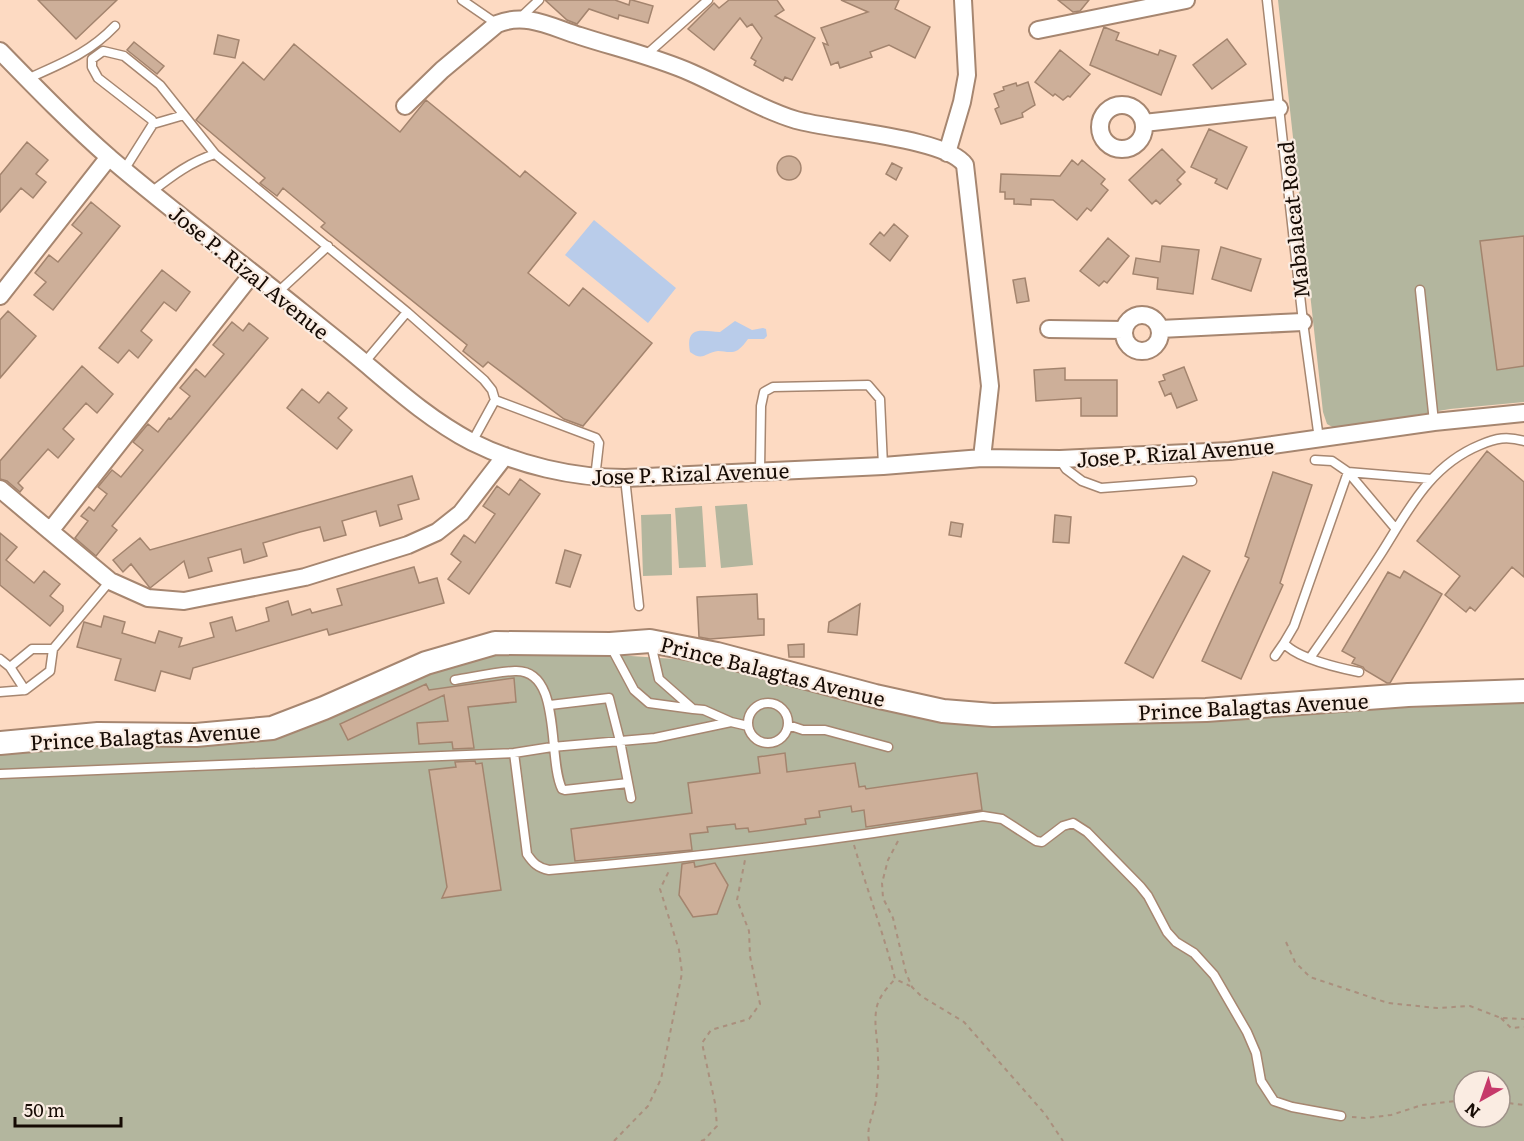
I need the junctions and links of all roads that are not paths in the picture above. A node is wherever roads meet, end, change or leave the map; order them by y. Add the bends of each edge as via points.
1 (462, 0) edge
2 (539, 0) edge
3 (708, 0) edge
4 (963, 0) edge
5 (1186, 0) edge
6 (1267, 0) edge
7 (520, 18) junction
8 (497, 24) junction
9 (115, 26) dead end
10 (1038, 30) dead end
11 (0, 51) edge
12 (645, 55) junction
13 (27, 79) junction
14 (405, 106) dead end
15 (1279, 108) junction
16 (184, 115) junction
17 (1144, 123) dead end
18 (153, 124) junction
19 (947, 153) junction
20 (216, 154) junction
21 (109, 157) junction
22 (124, 170) junction
23 (151, 192) junction
24 (328, 246) junction
25 (253, 273) junction
26 (1420, 290) dead end
27 (278, 292) junction
28 (0, 296) edge
29 (407, 312) junction
30 (1303, 322) junction
31 (1049, 329) dead end
32 (1160, 329) junction
33 (1124, 330) junction
34 (364, 363) junction
35 (495, 400) junction
36 (1524, 413) edge
37 (1434, 422) junction
38 (1318, 439) junction
39 (1524, 441) edge
40 (472, 442) junction
41 (505, 456) junction
42 (982, 458) junction
43 (1060, 459) junction
44 (1315, 460) dead end
45 (883, 466) junction
46 (760, 470) junction
47 (1348, 472) junction
48 (595, 478) junction
49 (625, 478) junction
50 (1431, 479) junction
51 (1192, 481) dead end
52 (0, 489) edge
53 (1395, 528) junction
54 (50, 531) junction
55 (110, 581) junction
56 (639, 606) dead end
57 (650, 640) junction
58 (1284, 643) junction
59 (609, 644) junction
60 (53, 649) junction
61 (1275, 656) dead end
62 (1311, 658) junction
63 (0, 659) edge
64 (10, 667) junction
65 (1359, 672) dead end
66 (455, 680) dead end
67 (25, 690) junction
68 (1524, 691) edge
69 (0, 692) edge
70 (550, 705) junction
71 (693, 709) junction
72 (731, 722) junction
73 (788, 725) junction
74 (748, 726) junction
75 (620, 741) junction
76 (0, 743) edge
77 (552, 747) junction
78 (888, 747) dead end
79 (514, 753) junction
80 (0, 774) edge
81 (628, 783) junction
82 (631, 798) dead end
83 (1341, 1116) road end

1 - 8 lane
2 - 7 lane
3 - 12 lane
4 - 19 street via 967,75
5 - 10 street
6 - 15 lane, Mabalacat Road
7 - 8 street
7 - 12 street
8 - 14 street
9 - 13 lane via 84,53
11 - 13 street, Jose P. Rizal Avenue
12 - 19 street via 796,120 914,142
13 - 21 street, Jose P. Rizal Avenue
15 - 17 street
15 - 30 lane, Mabalacat Road
16 - 18 lane
16 - 18 lane via 159,85 123,56 103,51 92,58 98,78
16 - 20 lane
18 - 22 lane
19 - 42 street via 965,165 990,386
20 - 23 lane via 197,159
20 - 24 lane
21 - 22 street, Jose P. Rizal Avenue
21 - 28 street
22 - 23 street, Jose P. Rizal Avenue
23 - 25 street, Jose P. Rizal Avenue
24 - 27 lane
24 - 29 lane
25 - 27 street, Jose P. Rizal Avenue
25 - 54 street
26 - 37 lane
27 - 34 street, Jose P. Rizal Avenue
29 - 34 lane
29 - 35 lane via 484,380
30 - 32 street
30 - 38 lane, Mabalacat Road
31 - 33 street
32 - 33 street via 1153,319 1142,315 1131,318
32 - 33 street via 1158,341 1143,351 1126,343
34 - 40 street, Jose P. Rizal Avenue via 406,399
35 - 40 lane
35 - 48 lane via 596,438 599,443
36 - 37 street, Jose P. Rizal Avenue
37 - 38 street, Jose P. Rizal Avenue
38 - 43 street, Jose P. Rizal Avenue via 1230,451
39 - 50 lane via 1494,439 1462,452
40 - 41 street, Jose P. Rizal Avenue
41 - 48 street, Jose P. Rizal Avenue
41 - 55 street via 461,513 437,532 408,546 305,577 184,601 148,598
42 - 43 street, Jose P. Rizal Avenue
42 - 45 street, Jose P. Rizal Avenue
43 - 51 lane via 1082,481 1101,488
44 - 47 lane via 1332,461
45 - 46 street, Jose P. Rizal Avenue
45 - 46 lane via 880,399 868,386 773,387 764,392 761,406
46 - 49 street, Jose P. Rizal Avenue
47 - 50 lane
47 - 53 lane
47 - 58 lane via 1294,626
48 - 49 street, Jose P. Rizal Avenue
49 - 56 lane
50 - 53 lane
52 - 54 street
53 - 62 lane
54 - 55 street
55 - 60 lane
57 - 59 main road, Prince Balagtas Avenue
57 - 68 main road, Prince Balagtas Avenue via 875,696 944,711 993,715 1206,710
57 - 71 lane via 659,679
58 - 61 lane
58 - 62 lane
59 - 71 lane via 634,690 649,704
59 - 76 main road, Prince Balagtas Avenue via 495,643 426,663 272,728 196,735 98,734
60 - 64 lane via 32,649
60 - 67 lane via 50,671
62 - 65 lane
63 - 64 lane
64 - 67 lane
66 - 70 lane via 516,671 531,673
67 - 69 lane
70 - 75 lane via 609,698
70 - 77 lane
71 - 72 lane
72 - 74 lane
72 - 75 lane
73 - 74 lane via 778,741 768,743 751,735
73 - 74 lane via 786,713 778,705 767,703 756,706 749,715
73 - 78 lane via 825,730
75 - 77 lane
75 - 81 lane
77 - 79 lane
77 - 81 lane via 560,787 565,790
79 - 80 lane
79 - 83 lane via 527,854 541,869 674,860 982,816 1002,819 1042,842 1073,823 1140,886 1167,932 1214,975 1246,1032 1256,1053 1260,1081 1274,1101
81 - 82 lane

